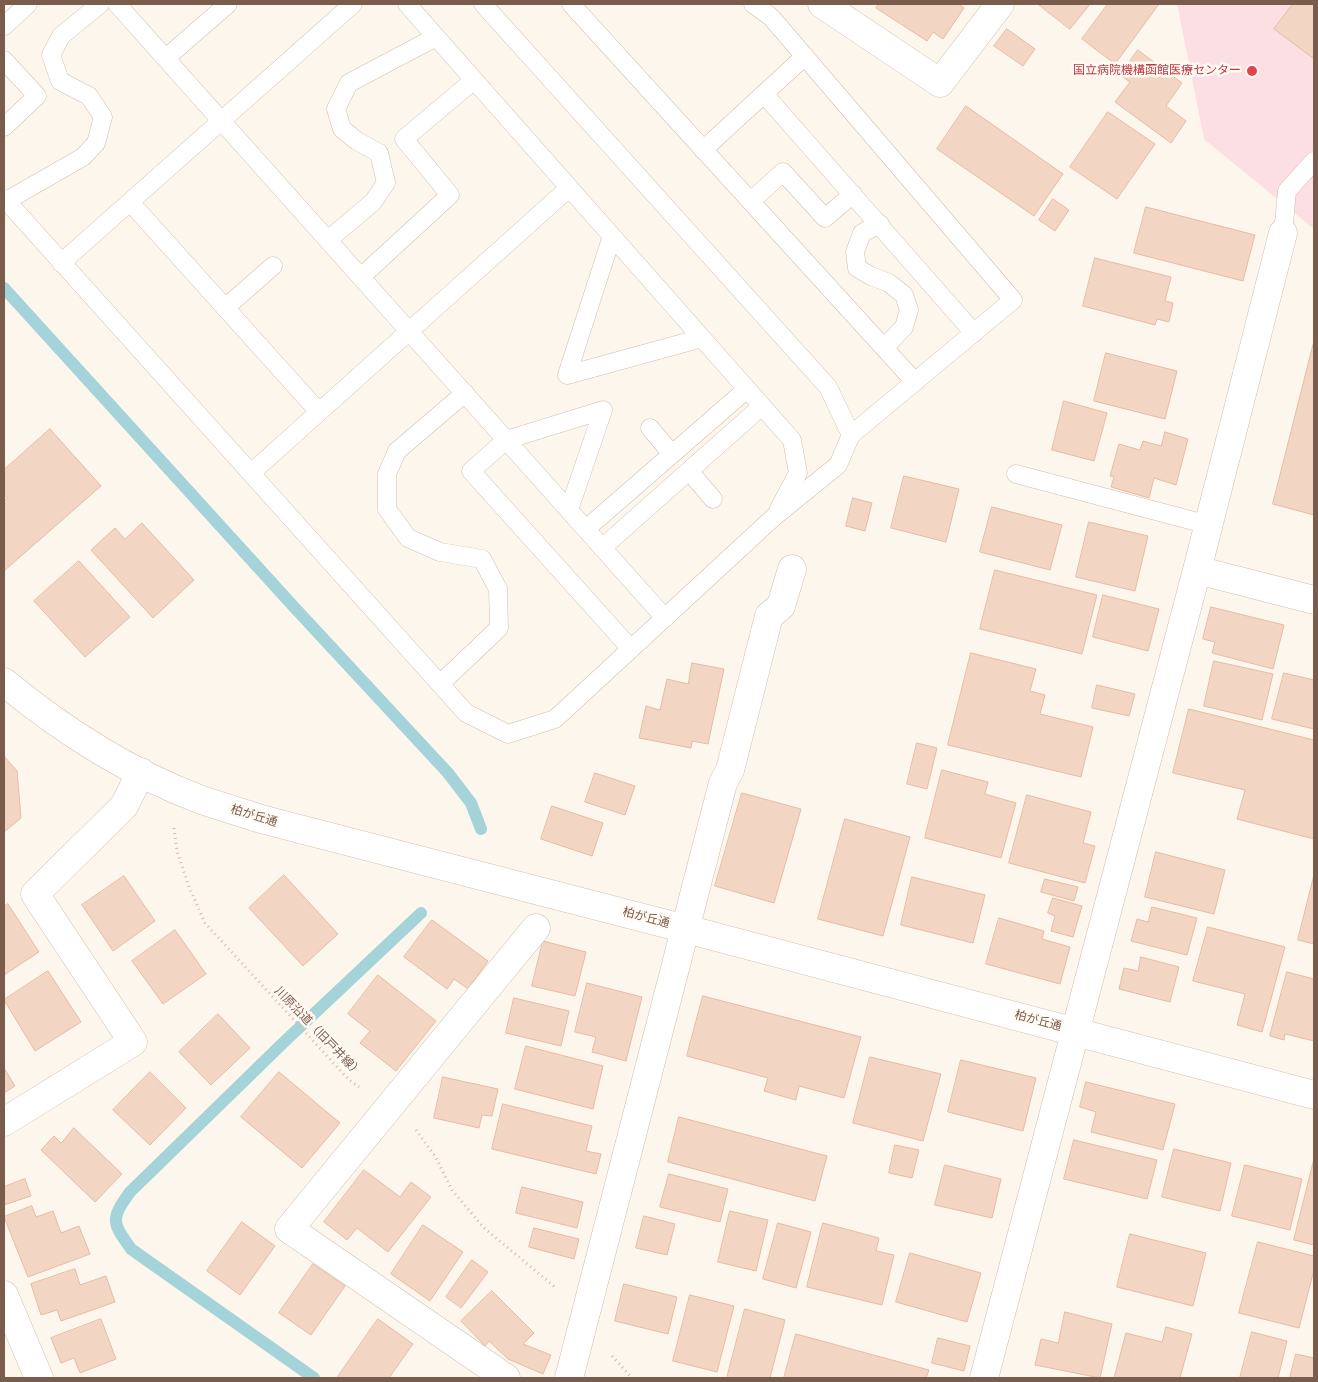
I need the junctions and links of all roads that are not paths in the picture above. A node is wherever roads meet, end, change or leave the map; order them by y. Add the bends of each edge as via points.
1 (28, 4) edge
2 (100, 4) edge
3 (117, 4) edge
4 (228, 4) edge
5 (354, 4) edge
6 (407, 4) edge
7 (483, 4) edge
8 (571, 4) edge
9 (753, 4) edge
10 (822, 4) edge
11 (1000, 4) edge
12 (4, 26) edge
13 (436, 36) junction
14 (805, 56) junction
15 (166, 58) junction
16 (4, 60) edge
17 (474, 80) junction
18 (764, 94) junction
19 (222, 120) junction
20 (4, 127) edge
21 (703, 150) junction
22 (1314, 161) edge
23 (569, 188) junction
24 (853, 194) junction
25 (5, 199) edge
26 (751, 201) junction
27 (130, 202) junction
28 (880, 224) junction
29 (1283, 233) joint
30 (612, 236) junction
31 (328, 240) junction
32 (62, 263) junction
33 (273, 266) dead end
34 (361, 277) junction
35 (225, 308) junction
36 (409, 331) junction
37 (974, 333) junction
38 (702, 338) junction
39 (884, 348) junction
40 (915, 382) junction
41 (747, 389) junction
42 (465, 394) junction
43 (762, 406) junction
44 (319, 412) junction
45 (650, 428) dead end
46 (851, 435) junction
47 (506, 440) junction
48 (672, 454) junction
49 (689, 471) junction
50 (251, 473) junction
51 (1016, 474) dead end
52 (713, 499) dead end
53 (569, 510) junction
54 (775, 516) junction
55 (1208, 525) junction
56 (586, 529) junction
57 (602, 548) junction
58 (792, 569) dead end
59 (1197, 570) junction
60 (1314, 600) edge
61 (665, 618) junction
62 (631, 649) junction
63 (4, 682) edge
64 (440, 684) junction
65 (140, 772) junction
66 (536, 928) dead end
67 (686, 929) junction
68 (1075, 1031) junction
69 (1314, 1095) edge
70 (4, 1122) edge
71 (4, 1295) edge
72 (11, 1331) edge
73 (39, 1378) edge
74 (506, 1378) edge
75 (570, 1378) edge
76 (984, 1378) edge

1 - 12 lane
2 - 25 lane via 61,36 51,55 60,81 89,96 103,117 96,143 83,157
3 - 15 lane
4 - 15 lane
5 - 19 lane
6 - 13 lane
7 - 46 lane via 828,387
8 - 21 lane
9 - 14 lane via 771,17
10 - 11 street via 940,83
13 - 17 lane
13 - 31 lane via 349,83 336,109 342,129 379,153 386,183 373,202
14 - 18 lane
14 - 37 lane via 1013,300
15 - 19 lane
16 - 20 lane via 37,96
17 - 23 lane
17 - 34 lane via 404,139 450,195
18 - 21 lane
18 - 24 lane
19 - 27 lane
19 - 31 lane
21 - 26 lane
22 - 29 lane via 1287,191
23 - 30 lane
23 - 36 lane
24 - 26 lane via 825,218 783,172
24 - 28 lane
25 - 32 lane
26 - 39 lane
27 - 32 lane
27 - 35 lane
28 - 37 lane
28 - 39 lane via 862,233 854,252 857,268 889,283 904,295 909,310 904,327
29 - 55 street
30 - 38 lane
30 - 38 lane via 567,375
31 - 34 lane
32 - 50 lane
33 - 35 lane
34 - 36 lane
35 - 44 lane
36 - 42 lane
36 - 44 lane
37 - 40 lane
38 - 41 lane
39 - 40 lane
40 - 46 lane
41 - 43 lane
41 - 48 lane
42 - 47 lane
42 - 64 lane via 397,452 387,474 387,509 408,538 440,552 482,559 498,589 499,628
43 - 49 lane
43 - 54 lane via 792,440 798,473
44 - 50 lane
45 - 48 lane
46 - 54 lane via 838,465
47 - 53 lane
47 - 53 lane via 603,410
47 - 62 lane via 471,471
48 - 56 lane
49 - 52 lane
49 - 57 lane
50 - 64 lane
51 - 55 lane
53 - 56 lane
54 - 61 lane
55 - 59 street
56 - 57 lane
57 - 61 lane
58 - 67 street via 781,606 769,616
59 - 60 street
59 - 68 street
61 - 62 lane
62 - 64 lane via 555,719 508,734 466,713
63 - 65 street, 柏が丘通 via 80,739
65 - 67 street, 柏が丘通 via 198,799 260,819
65 - 70 street via 124,806 35,894 133,1042
66 - 74 street via 289,1229
67 - 68 street, 柏が丘通
67 - 75 street
68 - 69 street, 柏が丘通
68 - 76 street
71 - 72 street
72 - 73 street

